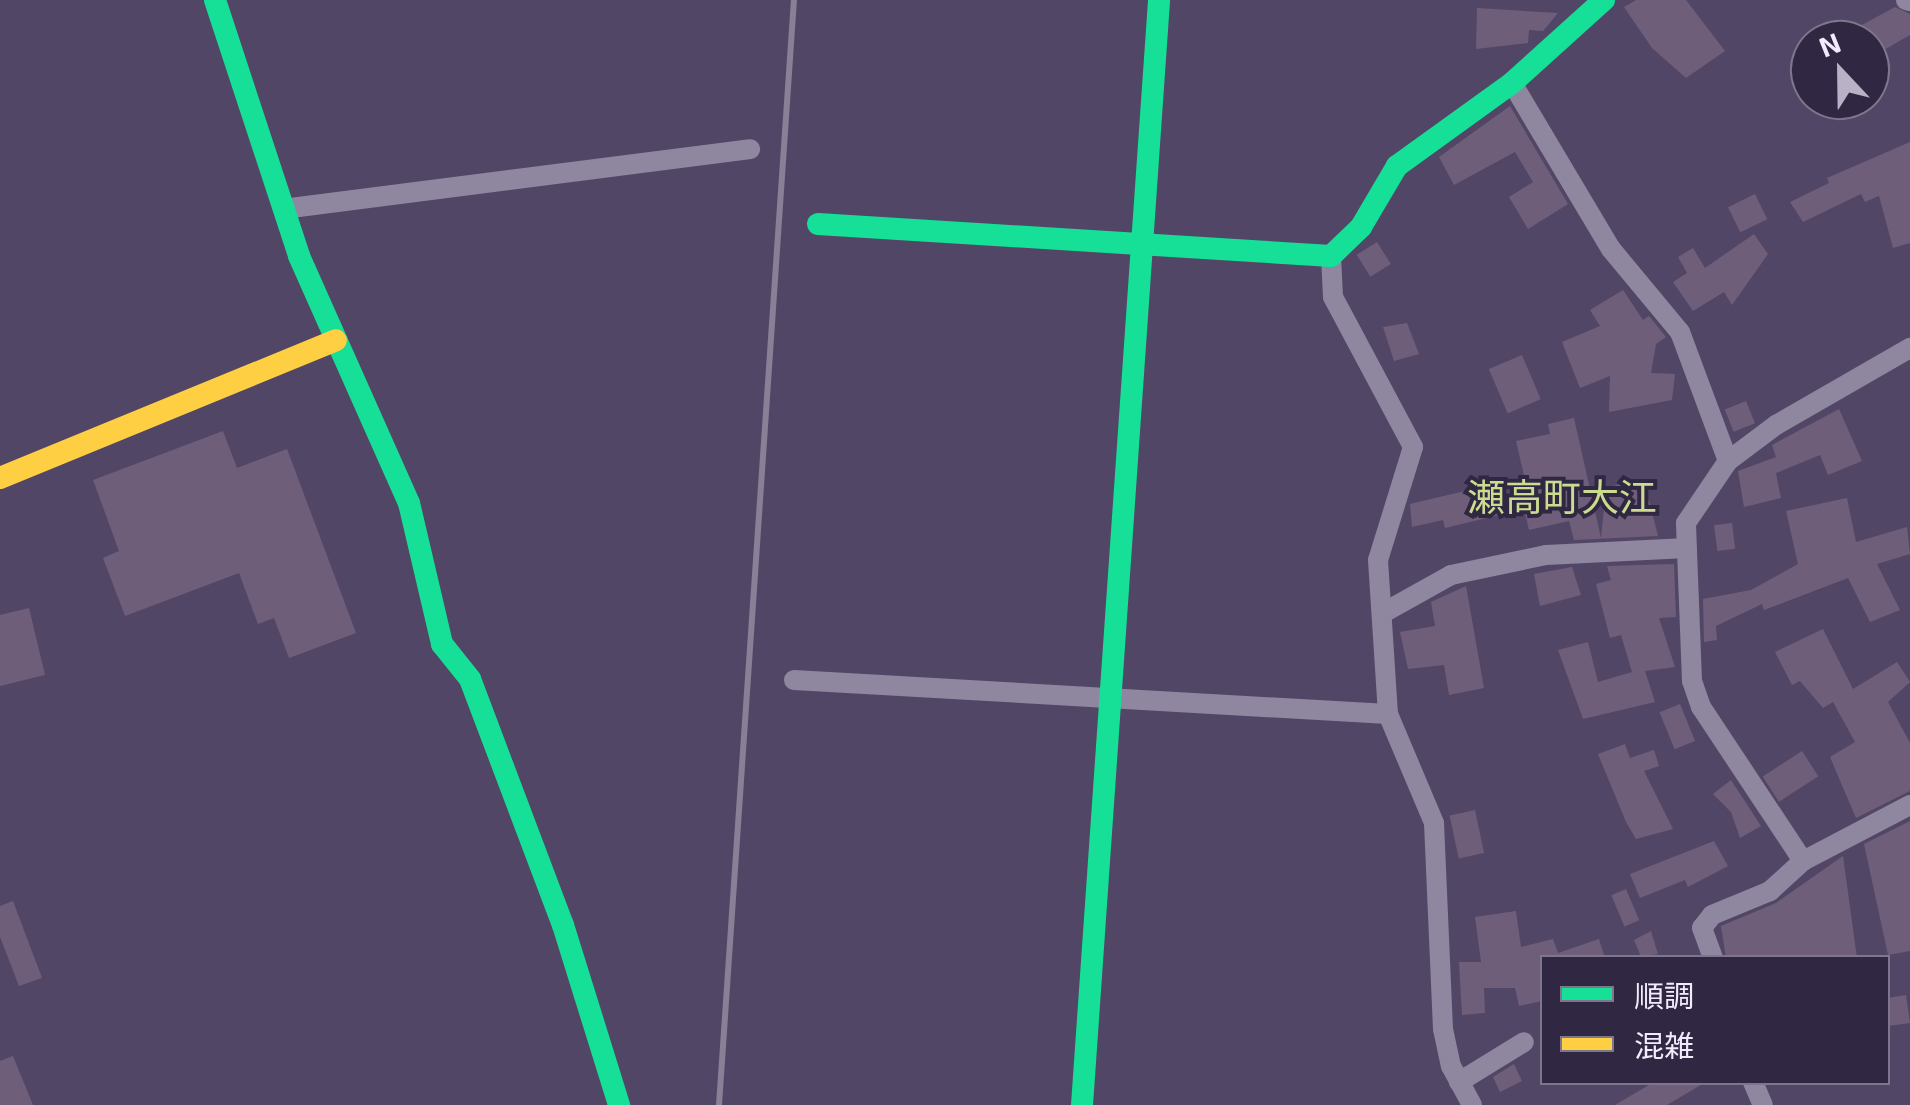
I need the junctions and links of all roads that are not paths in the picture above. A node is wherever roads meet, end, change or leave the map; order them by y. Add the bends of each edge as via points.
1 (215, 0) edge
2 (1159, 0) edge
3 (1604, 0) edge
4 (1512, 83) junction
5 (750, 149) dead end
6 (283, 209) junction
7 (818, 224) dead end
8 (1143, 249) junction
9 (1330, 256) junction
10 (336, 340) junction
11 (1910, 348) edge
12 (1728, 461) junction
13 (0, 478) edge
14 (1687, 548) junction
15 (1384, 613) junction
16 (794, 680) dead end
17 (1111, 697) junction
18 (1388, 714) junction
19 (1910, 805) edge
20 (1803, 861) junction
21 (1712, 955) edge
22 (1524, 1042) dead end
23 (1460, 1082) junction
24 (619, 1105) edge
25 (1082, 1105) edge
26 (1472, 1105) edge

1 - 6 street
2 - 8 street
3 - 4 street
4 - 9 street via 1398,166 1361,228
4 - 12 street via 1611,249 1680,332
5 - 6 street
6 - 10 street
7 - 8 street
8 - 9 street
8 - 17 street
9 - 15 street via 1333,297 1413,447 1378,560
10 - 13 street
10 - 24 street via 409,503 442,644 470,679 563,925
11 - 12 street via 1776,425
12 - 14 street via 1686,522
14 - 15 street via 1546,555 1450,575
14 - 20 street via 1692,681 1701,706
15 - 18 street
16 - 17 street
17 - 18 street
17 - 25 street
18 - 23 street via 1434,823 1443,1030
19 - 20 street
20 - 21 street via 1770,891 1712,914 1702,928
22 - 23 street
23 - 26 street

